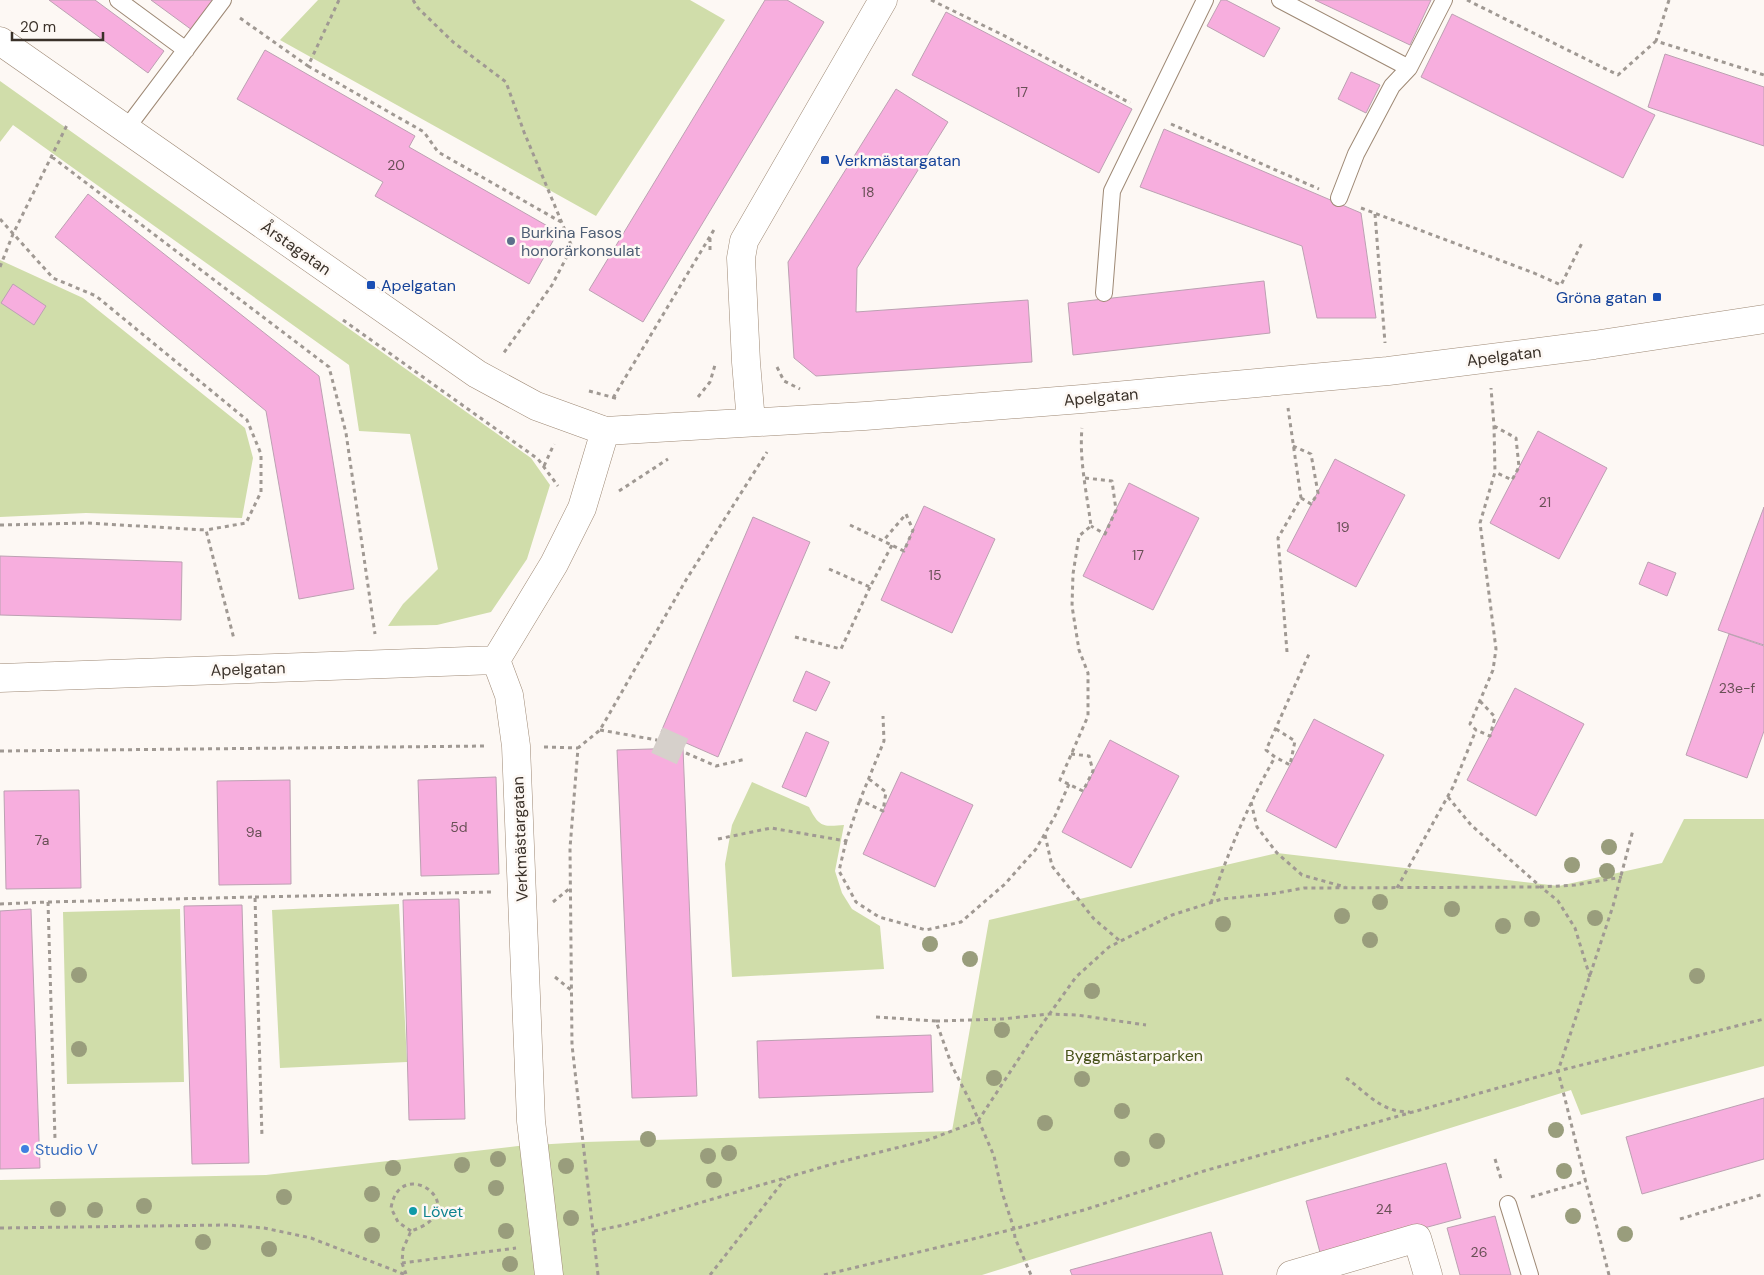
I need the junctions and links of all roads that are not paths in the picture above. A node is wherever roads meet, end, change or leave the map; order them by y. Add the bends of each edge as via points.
1 (118, 0) edge
2 (224, 0) edge
3 (883, 0) edge
4 (1206, 0) edge
5 (1280, 0) edge
6 (1444, 0) edge
7 (0, 41) edge
8 (186, 50) junction
9 (1409, 68) junction
10 (126, 129) junction
11 (1339, 198) road end
12 (1104, 293) dead end
13 (1764, 320) edge
14 (751, 422) junction
15 (605, 431) junction
16 (496, 660) junction
17 (0, 678) edge
18 (1508, 1204) road end
19 (549, 1275) edge
20 (1291, 1275) edge
21 (1428, 1275) edge
22 (1530, 1275) edge

1 - 8 lane
2 - 8 lane
3 - 14 street via 744,241 741,258
4 - 12 lane via 1112,191
5 - 9 lane
6 - 9 lane
7 - 10 street, Årstagatan
8 - 10 lane
9 - 11 lane via 1392,86 1356,154
10 - 15 street, Årstagatan via 477,374 536,406
13 - 14 street, Apelgatan via 1388,371 1072,400
14 - 15 street, Apelgatan
15 - 16 street via 582,508 554,564
16 - 17 street, Apelgatan
16 - 19 street, Verkmästargatan via 509,695 516,746 531,1121
18 - 22 lane
20 - 21 street via 1417,1238

